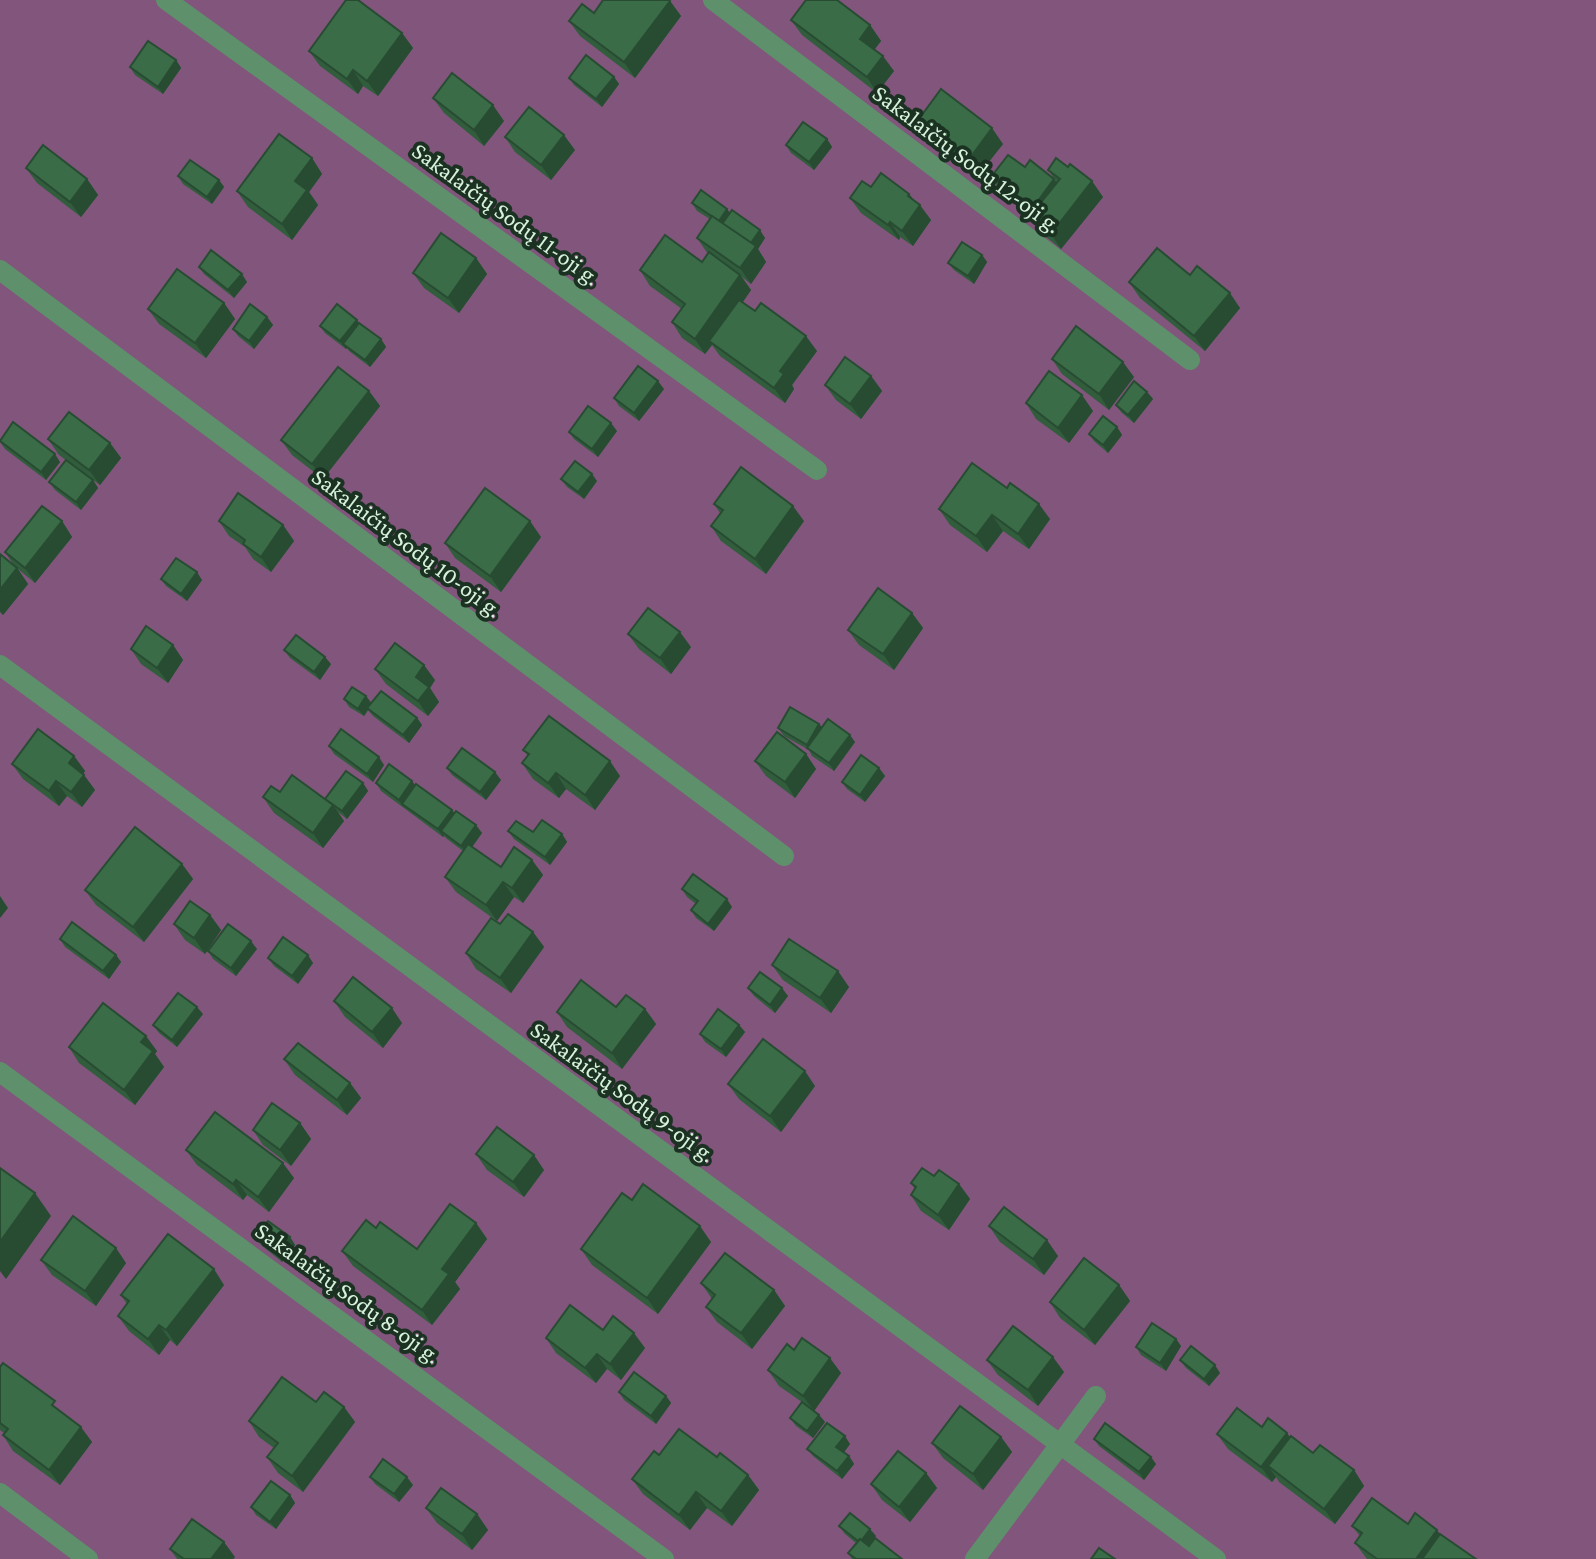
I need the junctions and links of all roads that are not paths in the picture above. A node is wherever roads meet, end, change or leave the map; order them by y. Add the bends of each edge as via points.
1 (166, 0) edge
2 (713, 0) edge
3 (0, 270) edge
4 (1190, 360) dead end
5 (817, 470) dead end
6 (0, 665) edge
7 (784, 856) dead end
8 (0, 1072) edge
9 (1096, 1396) dead end
10 (1062, 1444) junction
11 (0, 1493) edge
12 (88, 1559) edge
13 (664, 1559) edge
14 (975, 1559) edge
15 (1216, 1559) edge

1 - 5 street, Sakalaičių Sodų 11-oji g.
2 - 4 street, Sakalaičių Sodų 12-oji g.
3 - 7 street, Sakalaičių Sodų 10-oji g.
6 - 10 street, Sakalaičių Sodų 9-oji g.
8 - 13 street, Sakalaičių Sodų 8-oji g.
9 - 10 street
10 - 14 street
10 - 15 street, Sakalaičių Sodų 9-oji g.
11 - 12 street

